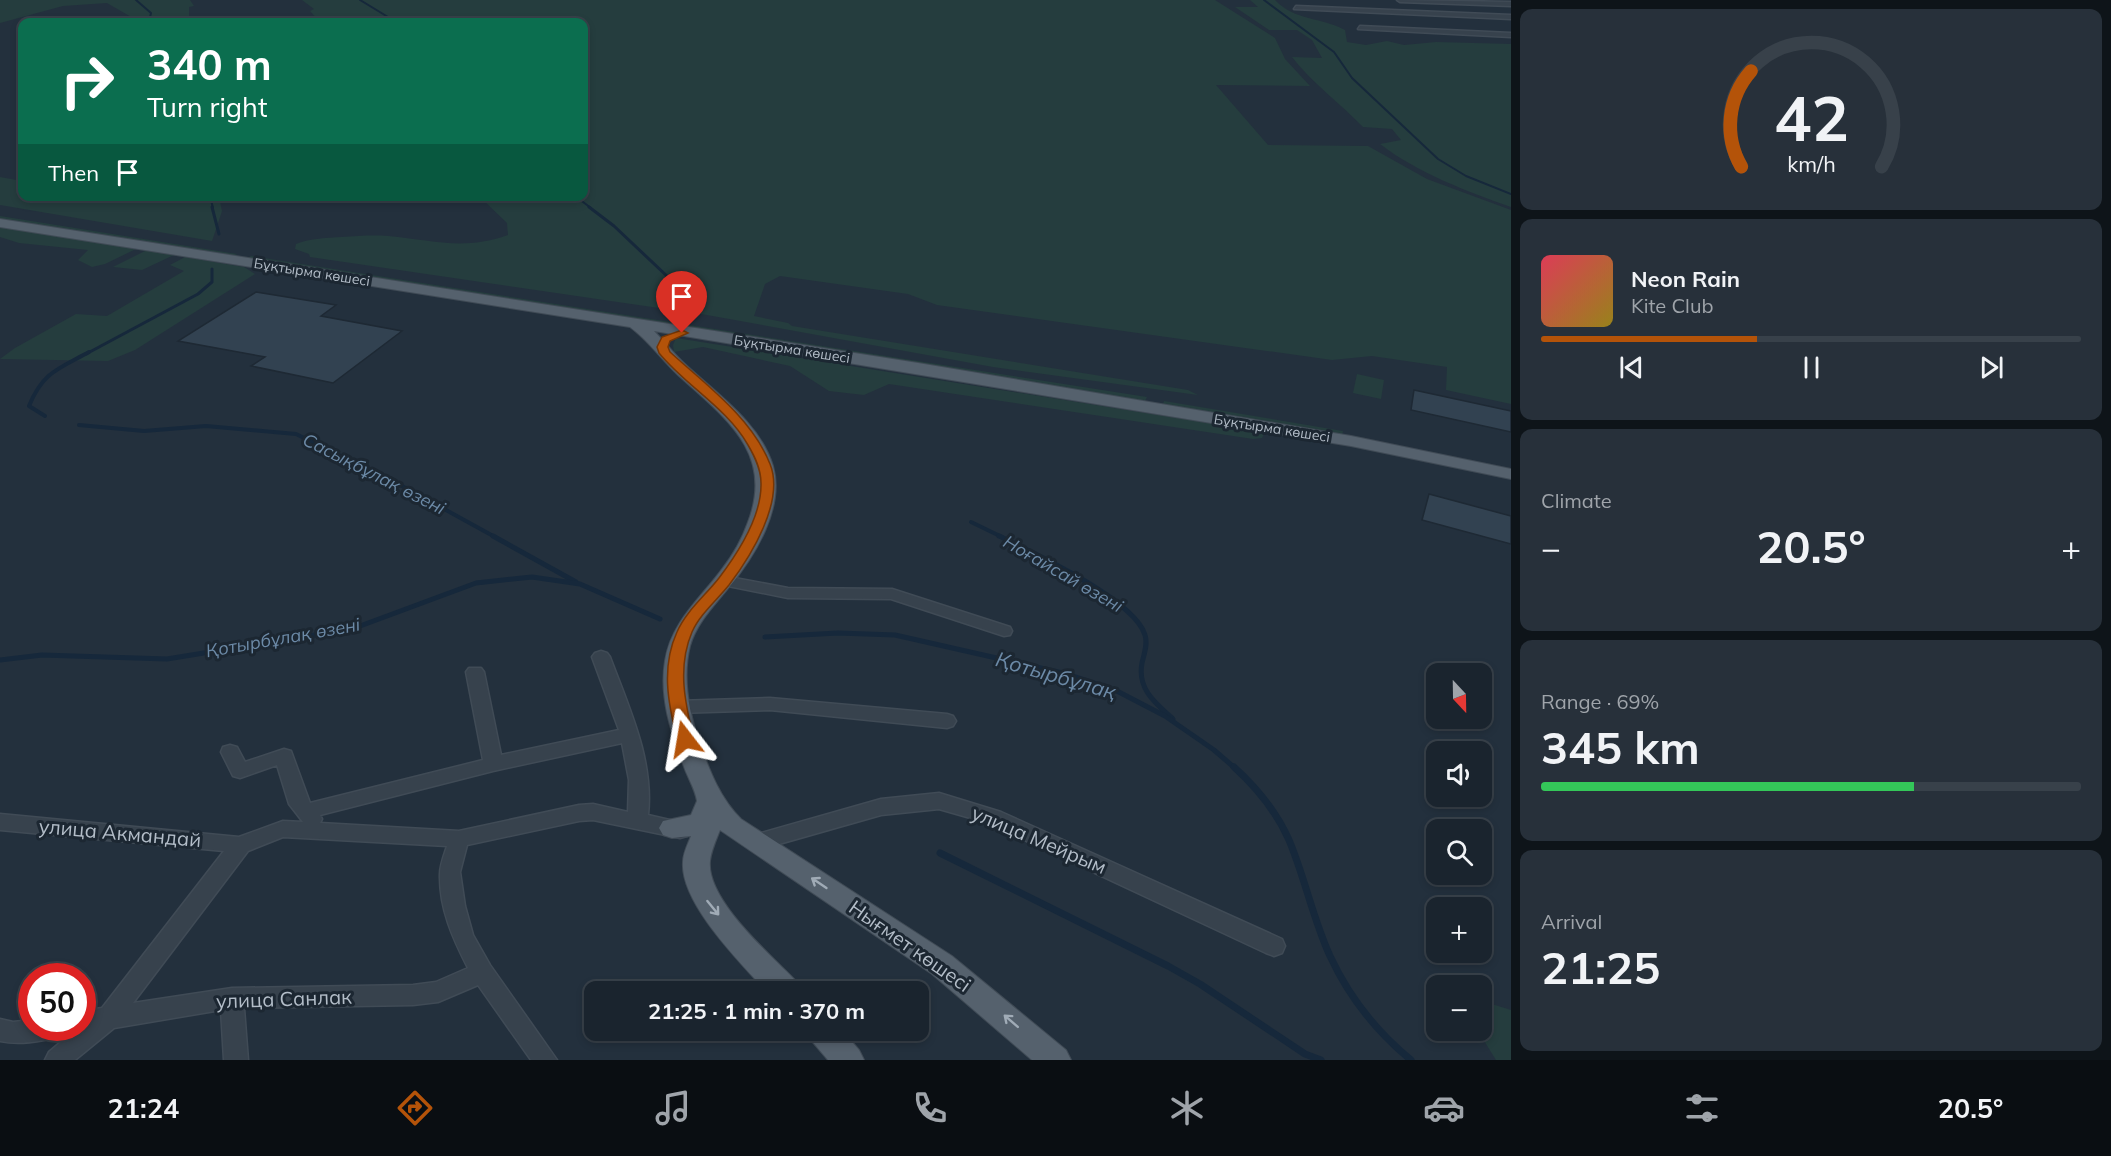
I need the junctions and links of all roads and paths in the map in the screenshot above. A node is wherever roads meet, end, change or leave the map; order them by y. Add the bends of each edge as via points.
1 (1400, 0) edge
2 (1511, 4) edge
3 (1296, 8) dead end
4 (1511, 16) edge
5 (1360, 28) dead end
6 (1511, 34) edge
7 (0, 215) edge
8 (0, 223) edge
9 (244, 258) junction
10 (629, 323) junction
11 (698, 334) junction
12 (665, 353) junction
13 (1160, 403) junction
14 (1352, 436) junction
15 (1511, 462) edge
16 (1511, 474) edge
17 (724, 581) junction
18 (1004, 631) dead end
19 (601, 657) dead end
20 (475, 672) dead end
21 (677, 707) junction
22 (947, 721) dead end
23 (628, 735) junction
24 (230, 752) dead end
25 (493, 764) junction
26 (707, 791) junction
27 (307, 811) junction
28 (0, 822) edge
29 (637, 822) junction
30 (672, 828) junction
31 (320, 832) junction
32 (459, 839) junction
33 (758, 842) junction
34 (702, 844) junction
35 (241, 845) junction
36 (1274, 946) dead end
37 (482, 972) junction
38 (777, 981) edge
39 (232, 998) junction
40 (109, 1017) junction
41 (96, 1019) edge
42 (0, 1030) edge
43 (18, 1032) edge
44 (832, 1041) edge
45 (57, 1060) edge
46 (236, 1060) edge
47 (545, 1060) edge
48 (848, 1060) edge
49 (1055, 1060) edge

1 - 2 street
3 - 4 street
5 - 6 street
7 - 9 main road, Бұқтырма көшесі
8 - 9 main road, Бұқтырма көшесі
9 - 10 main road, Бұқтырма көшесі
9 - 13 main road, Бұқтырма көшесі
10 - 11 main road, Бұқтырма көшесі
10 - 12 main road via 646,330
11 - 12 main road via 671,336 663,343
11 - 13 main road, Бұқтырма көшесі
12 - 17 main road via 741,427 759,453 768,476 760,519
13 - 14 main road, Бұқтырма көшесі
14 - 15 main road, Бұқтырма көшесі
14 - 16 main road, Бұқтырма көшесі
17 - 18 street via 788,593 892,594
17 - 21 main road via 684,633 676,664
19 - 23 street
20 - 25 street
21 - 22 street via 770,704
21 - 26 main road via 685,739
23 - 25 street
23 - 29 street via 641,789
24 - 27 street via 240,771 284,756 299,804
25 - 27 street
26 - 30 main road via 702,821 691,827
26 - 33 main road, Нығмет көшесі via 727,821
26 - 34 main road via 712,815
27 - 31 street
28 - 35 street, улица Акмандай
29 - 30 street
29 - 32 street via 593,812 579,813
30 - 34 main road
31 - 32 street
31 - 35 street via 283,829
32 - 37 street via 450,872 454,906 463,937
33 - 34 main road
33 - 36 street, улица Мейрым via 881,807 939,801 994,817
49 -> 33 main road, Нығмет көшесі via 942,965
34 -> 38 main road via 696,876 706,899
35 - 40 street
37 - 39 street, улица Санлак via 438,992 413,995
37 - 47 street
39 - 40 street, улица Санлак
39 - 46 street
40 - 41 street, улица Санлак
40 - 45 street
42 - 43 street
44 - 48 main road

